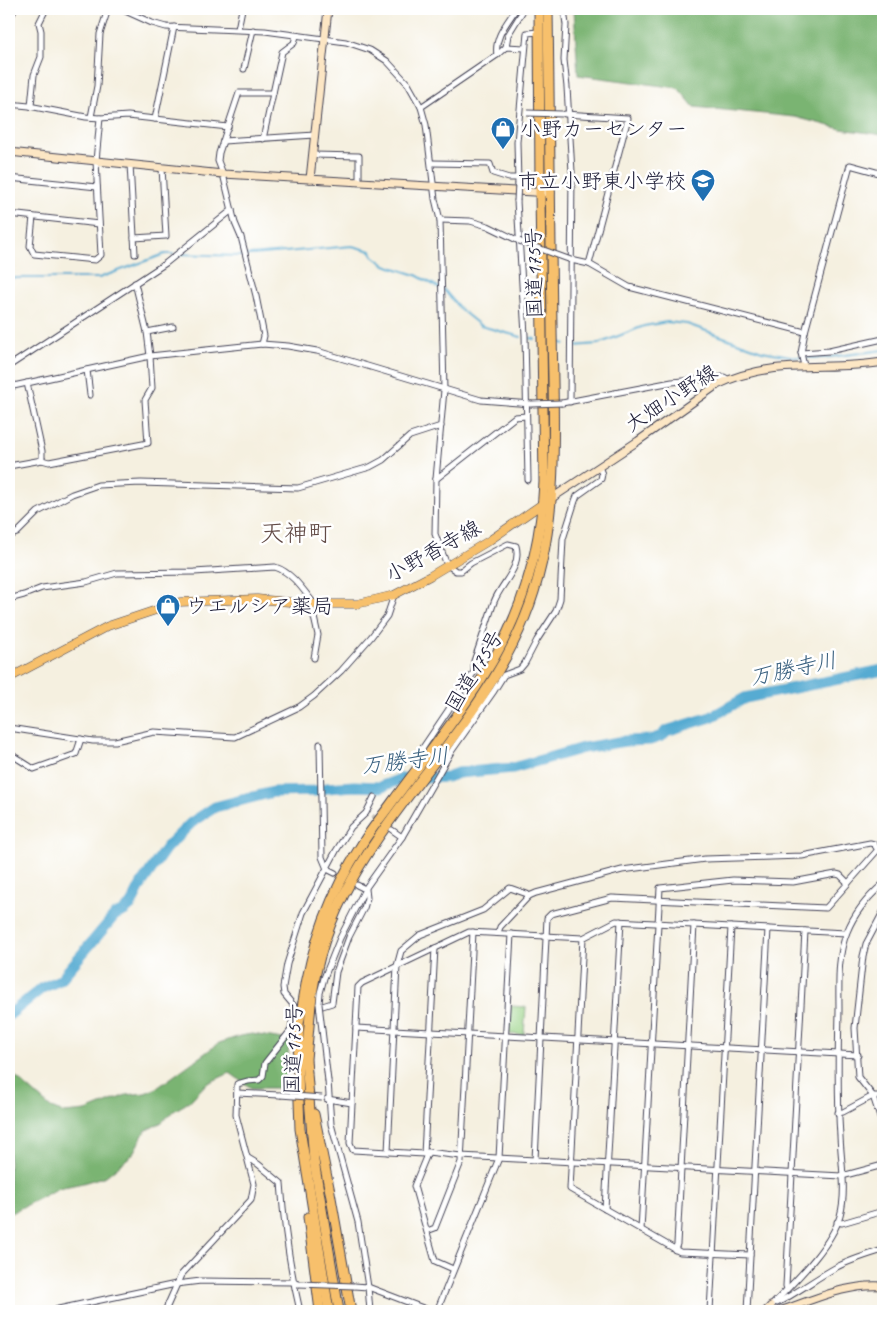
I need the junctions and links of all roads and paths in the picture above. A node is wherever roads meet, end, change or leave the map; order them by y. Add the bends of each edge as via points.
1 (14, 9) edge
2 (46, 9) edge
3 (108, 9) edge
4 (121, 9) edge
5 (242, 9) edge
6 (328, 9) edge
7 (516, 9) edge
8 (524, 9) edge
9 (539, 9) edge
10 (548, 9) edge
11 (564, 9) edge
12 (9, 19) edge
13 (174, 27) junction
14 (238, 29) junction
15 (252, 30) junction
16 (539, 32) junction
17 (296, 36) junction
18 (324, 39) junction
19 (506, 46) junction
20 (525, 48) junction
21 (497, 55) junction
22 (244, 69) dead end
23 (273, 93) junction
24 (9, 104) edge
25 (31, 106) junction
26 (421, 107) junction
27 (520, 113) junction
28 (565, 114) junction
29 (92, 117) junction
30 (100, 118) junction
31 (155, 119) junction
32 (228, 127) junction
33 (315, 135) junction
34 (263, 139) junction
35 (223, 141) junction
36 (9, 152) edge
37 (313, 155) junction
38 (96, 161) junction
39 (432, 163) junction
40 (130, 164) junction
41 (162, 168) junction
42 (223, 174) junction
43 (883, 174) edge
44 (9, 178) edge
45 (310, 179) junction
46 (518, 180) junction
47 (359, 182) junction
48 (97, 187) junction
49 (434, 187) junction
50 (540, 193) junction
51 (551, 193) junction
52 (232, 210) junction
53 (9, 214) edge
54 (33, 217) junction
55 (440, 220) junction
56 (99, 224) junction
57 (134, 238) junction
58 (519, 241) junction
59 (135, 254) dead end
60 (571, 260) junction
61 (589, 264) junction
62 (135, 283) junction
63 (173, 327) dead end
64 (147, 332) junction
65 (805, 332) junction
66 (883, 339) edge
67 (262, 344) junction
68 (801, 354) junction
69 (150, 356) junction
70 (883, 362) edge
71 (9, 366) edge
72 (804, 366) junction
73 (87, 370) junction
74 (729, 380) junction
75 (27, 383) junction
76 (9, 387) edge
77 (444, 390) junction
78 (90, 395) dead end
79 (570, 402) junction
80 (528, 405) junction
81 (526, 416) junction
82 (441, 426) junction
83 (42, 460) junction
84 (9, 466) edge
85 (600, 467) junction
86 (436, 479) junction
87 (528, 480) dead end
88 (552, 498) junction
89 (543, 503) junction
90 (9, 536) edge
91 (446, 565) junction
92 (394, 595) junction
93 (9, 599) edge
94 (311, 604) junction
95 (314, 658) dead end
96 (9, 678) edge
97 (9, 728) edge
98 (81, 739) junction
99 (320, 744) dead end
100 (422, 749) dead end
101 (9, 755) edge
102 (374, 797) dead end
103 (366, 813) junction
104 (372, 816) tunnel mouth
105 (392, 830) tunnel mouth
106 (402, 837) junction
107 (883, 844) edge
108 (878, 850) junction
109 (327, 869) junction
110 (335, 873) dead end
111 (848, 883) junction
112 (883, 884) edge
113 (357, 885) dead end
114 (366, 889) junction
115 (529, 896) junction
116 (658, 900) junction
117 (883, 912) edge
118 (621, 921) junction
119 (657, 923) junction
120 (694, 925) junction
121 (731, 927) junction
122 (768, 929) junction
123 (805, 931) junction
124 (473, 932) junction
125 (498, 933) junction
126 (846, 933) junction
127 (511, 934) junction
128 (547, 936) junction
129 (583, 938) junction
130 (435, 948) junction
131 (397, 966) junction
132 (307, 1004) junction
133 (356, 1028) junction
134 (394, 1030) junction
135 (431, 1032) junction
136 (468, 1034) junction
137 (505, 1036) junction
138 (542, 1038) junction
139 (578, 1040) junction
140 (614, 1042) junction
141 (651, 1044) junction
142 (688, 1046) junction
143 (724, 1048) junction
144 (761, 1050) junction
145 (798, 1052) junction
146 (838, 1054) junction
147 (858, 1055) junction
148 (302, 1073) junction
149 (307, 1087) junction
150 (237, 1093) junction
151 (873, 1096) junction
152 (883, 1096) edge
153 (329, 1099) junction
154 (352, 1103) junction
155 (298, 1107) junction
156 (838, 1113) junction
157 (883, 1127) edge
158 (388, 1152) junction
159 (426, 1153) junction
160 (461, 1156) junction
161 (248, 1158) junction
162 (499, 1158) junction
163 (535, 1160) junction
164 (571, 1162) junction
165 (607, 1164) junction
166 (883, 1165) edge
167 (644, 1166) junction
168 (681, 1168) junction
169 (718, 1170) junction
170 (754, 1172) junction
171 (791, 1174) junction
172 (842, 1176) junction
173 (605, 1210) junction
174 (883, 1211) edge
175 (837, 1222) junction
176 (641, 1230) junction
177 (427, 1231) junction
178 (675, 1250) junction
179 (883, 1250) edge
180 (713, 1254) junction
181 (750, 1255) junction
182 (453, 1269) junction
183 (293, 1282) junction
184 (176, 1284) junction
185 (368, 1286) junction
186 (883, 1286) edge
187 (787, 1290) junction
188 (769, 1309) edge
189 (49, 1311) edge
190 (164, 1311) edge
191 (300, 1311) edge
192 (320, 1311) edge
193 (329, 1311) edge
194 (339, 1311) edge
195 (351, 1311) edge
196 (370, 1311) edge
197 (431, 1311) edge
198 (437, 1311) edge
199 (710, 1311) edge
200 (747, 1311) edge
201 (780, 1311) edge

1 - 12 street
2 - 25 street via 39,23 42,57 34,75
3 - 29 street via 100,34
4 - 13 street via 152,23
5 - 14 street
6 - 18 street
7 - 21 street via 498,37
8 - 19 street via 508,35
9 - 16 highway, 国道175号
10 - 51 highway, 国道175号
11 - 28 street
13 - 14 street
13 - 31 street
14 - 15 street
15 - 17 street
15 - 22 street
16 - 20 street via 527,33
16 - 50 highway, 国道175号
17 - 18 street
17 - 23 street via 282,52
18 - 26 street via 370,50 387,61 408,84
18 - 33 street
19 - 20 street
19 - 21 street
20 - 27 street
21 - 26 street
23 - 32 street via 240,93
23 - 34 street
24 - 25 street
25 - 29 street
26 - 39 street
27 - 28 street, bridge
27 - 46 street
28 - 60 street via 572,172
28 - 61 street via 628,118
29 - 30 street
30 - 31 street via 128,116
30 - 38 street
31 - 32 street
32 - 35 street
33 - 34 street
33 - 37 street
34 - 35 street
35 - 42 street via 218,161
36 - 38 street
37 - 45 street
37 - 47 street via 359,156
38 - 40 street
38 - 48 street
39 - 46 street via 490,164 492,173
39 - 49 street
40 - 41 street
40 - 57 street
41 - 42 street
41 - 57 street via 166,236
42 - 45 street
42 - 52 street
43 - 65 street via 850,165
44 - 48 street
45 - 47 street
46 - 58 street, bridge
47 - 49 street
48 - 56 street
49 - 50 street
49 - 55 street
50 - 51 street
50 - 89 highway, 国道175号
51 - 88 highway, 国道175号
52 - 62 street via 166,263
52 - 67 street via 256,296 264,336
53 - 54 street
54 - 56 street
54 - 56 street via 30,246 34,254 95,260 101,255
55 - 58 street via 470,221
55 - 77 street
57 - 59 street
58 - 60 street, bridge
58 - 80 street
60 - 61 street
60 - 79 street
61 - 65 street via 629,287
62 - 64 street
62 - 71 street
63 - 64 street
64 - 69 street
65 - 68 street
66 - 68 street
67 - 69 street
67 - 77 street via 317,351
68 - 72 street
69 - 73 street
69 - 83 street via 152,388 145,400 148,443 49,462
70 - 72 street, 大畑小野線
72 - 74 street, 大畑小野線 via 758,370
73 - 75 street
73 - 78 street
74 - 79 street via 672,382
74 - 85 street, 大畑小野線 via 717,385
75 - 76 street
75 - 83 street
77 - 80 street via 481,400
77 - 82 street
79 - 80 street, bridge
80 - 81 street
81 - 86 street via 516,417
81 - 87 street
82 - 86 street
82 - 90 street via 410,436 370,467 298,488 142,483 98,485 38,512 17,533
83 - 84 street
85 - 88 street, 大畑小野線
85 - 106 street via 601,479 578,496 567,523 561,550 560,599 556,610 525,663 520,669 504,675 451,752
86 - 91 street via 435,534
88 - 89 main road, 小野香寺線
88 - 132 highway, 国道175号 via 544,556 525,617 500,668 372,844 339,904
89 - 91 main road, 小野香寺線 via 490,540
89 - 132 highway, 国道175号 via 527,582 504,640 472,695 362,844 317,936 308,967
91 - 92 main road, 小野香寺線
91 - 100 street via 461,571 508,544 517,549 513,570 495,600 474,661 474,672
92 - 94 main road, 小野香寺線 via 357,604
92 - 98 street via 387,616 341,671 299,706 246,733 235,737 154,732 115,741
93 - 94 street via 42,588 117,574 274,567 290,575 312,601
94 - 95 street via 318,635
94 - 96 main road, 小野香寺線 via 258,599 180,602 108,626
97 - 98 street
98 - 101 street via 76,754 34,768
99 - 109 street via 322,857
102 - 103 street
103 - 104 street
103 - 109 street via 351,827
105 - 106 street
106 - 114 street
107 - 108 street
108 - 111 street
108 - 115 street via 870,842 802,856 705,859 636,867
109 - 110 street
109 - 132 street via 303,913 283,987 284,994
111 - 116 street via 826,908
111 - 116 street via 836,874 793,882 732,880 660,888
112 - 126 street via 855,916
113 - 114 street
114 - 132 street via 340,938 322,986
114 - 132 street via 364,908 336,972 332,1003 316,1008
115 - 125 street
115 - 131 street via 510,888 483,910 420,935 401,951
116 - 119 street
116 - 128 street via 612,898 551,914 547,918
117 - 147 street via 863,956 855,1028
118 - 119 street
118 - 129 street
118 - 140 street
119 - 120 street
119 - 141 street
120 - 121 street
120 - 142 street
121 - 122 street
121 - 143 street
122 - 123 street
122 - 144 street
123 - 126 street
123 - 145 street
124 - 125 street
124 - 130 street
124 - 136 street
125 - 127 street
126 - 146 street via 840,968
127 - 128 street
127 - 137 street
128 - 129 street
128 - 138 street
129 - 139 street
130 - 131 street
130 - 135 street
131 - 133 street via 362,982 358,987
131 - 134 street
132 - 148 highway, 国道175号, bridge via 299,1024
132 - 150 street via 265,1063 263,1076 259,1080 237,1084
132 - 153 street, bridge via 328,1081
133 - 134 street
133 - 154 street
134 - 135 street
134 - 158 street
135 - 136 street
135 - 159 street
136 - 137 street
136 - 160 street
137 - 138 street
137 - 162 street
138 - 139 street
138 - 163 street
139 - 140 street
139 - 164 street
140 - 141 street
140 - 165 street
141 - 142 street
141 - 167 street
142 - 143 street
142 - 168 street
143 - 144 street
143 - 169 street
144 - 145 street
144 - 170 street
145 - 146 street
145 - 171 street
146 - 147 street
146 - 156 street
147 - 151 street via 858,1077
148 - 149 highway, 国道175号
148 - 155 highway, 国道175号
149 - 194 highway, 国道175号 via 314,1161
149 - 195 highway
150 - 153 street, bridge
150 - 161 street via 236,1115
151 - 152 street
151 - 156 street
151 - 157 street
153 - 154 street
153 - 185 street via 331,1124 358,1222
154 - 158 street via 352,1150
155 - 192 highway via 296,1134
155 - 193 highway, 国道175号
156 - 172 street
158 - 159 street
159 - 160 street
159 - 177 street via 414,1186
160 - 162 street
160 - 177 street via 435,1228
161 - 183 street via 281,1183
161 - 184 street via 254,1184 251,1200
162 - 163 street
162 - 182 street
163 - 164 street
164 - 165 street
164 - 173 street via 570,1189
165 - 167 street
165 - 173 street
166 - 172 street
167 - 168 street
167 - 176 street
168 - 169 street
168 - 178 street
169 - 170 street
169 - 180 street
170 - 171 street
170 - 181 street
171 - 172 street
171 - 187 street
172 - 175 street
173 - 176 street
174 - 175 street
175 - 187 street via 825,1244
176 - 178 street
177 - 182 street via 435,1261
178 - 180 street
179 - 188 street via 835,1268
180 - 181 street
180 - 199 street
181 - 200 street
182 - 198 street
183 - 184 street via 201,1281
183 - 185 street, bridge
183 - 191 street
184 - 189 street
184 - 190 street
185 - 196 street
185 - 197 street
186 - 201 street via 842,1290
187 - 188 street

